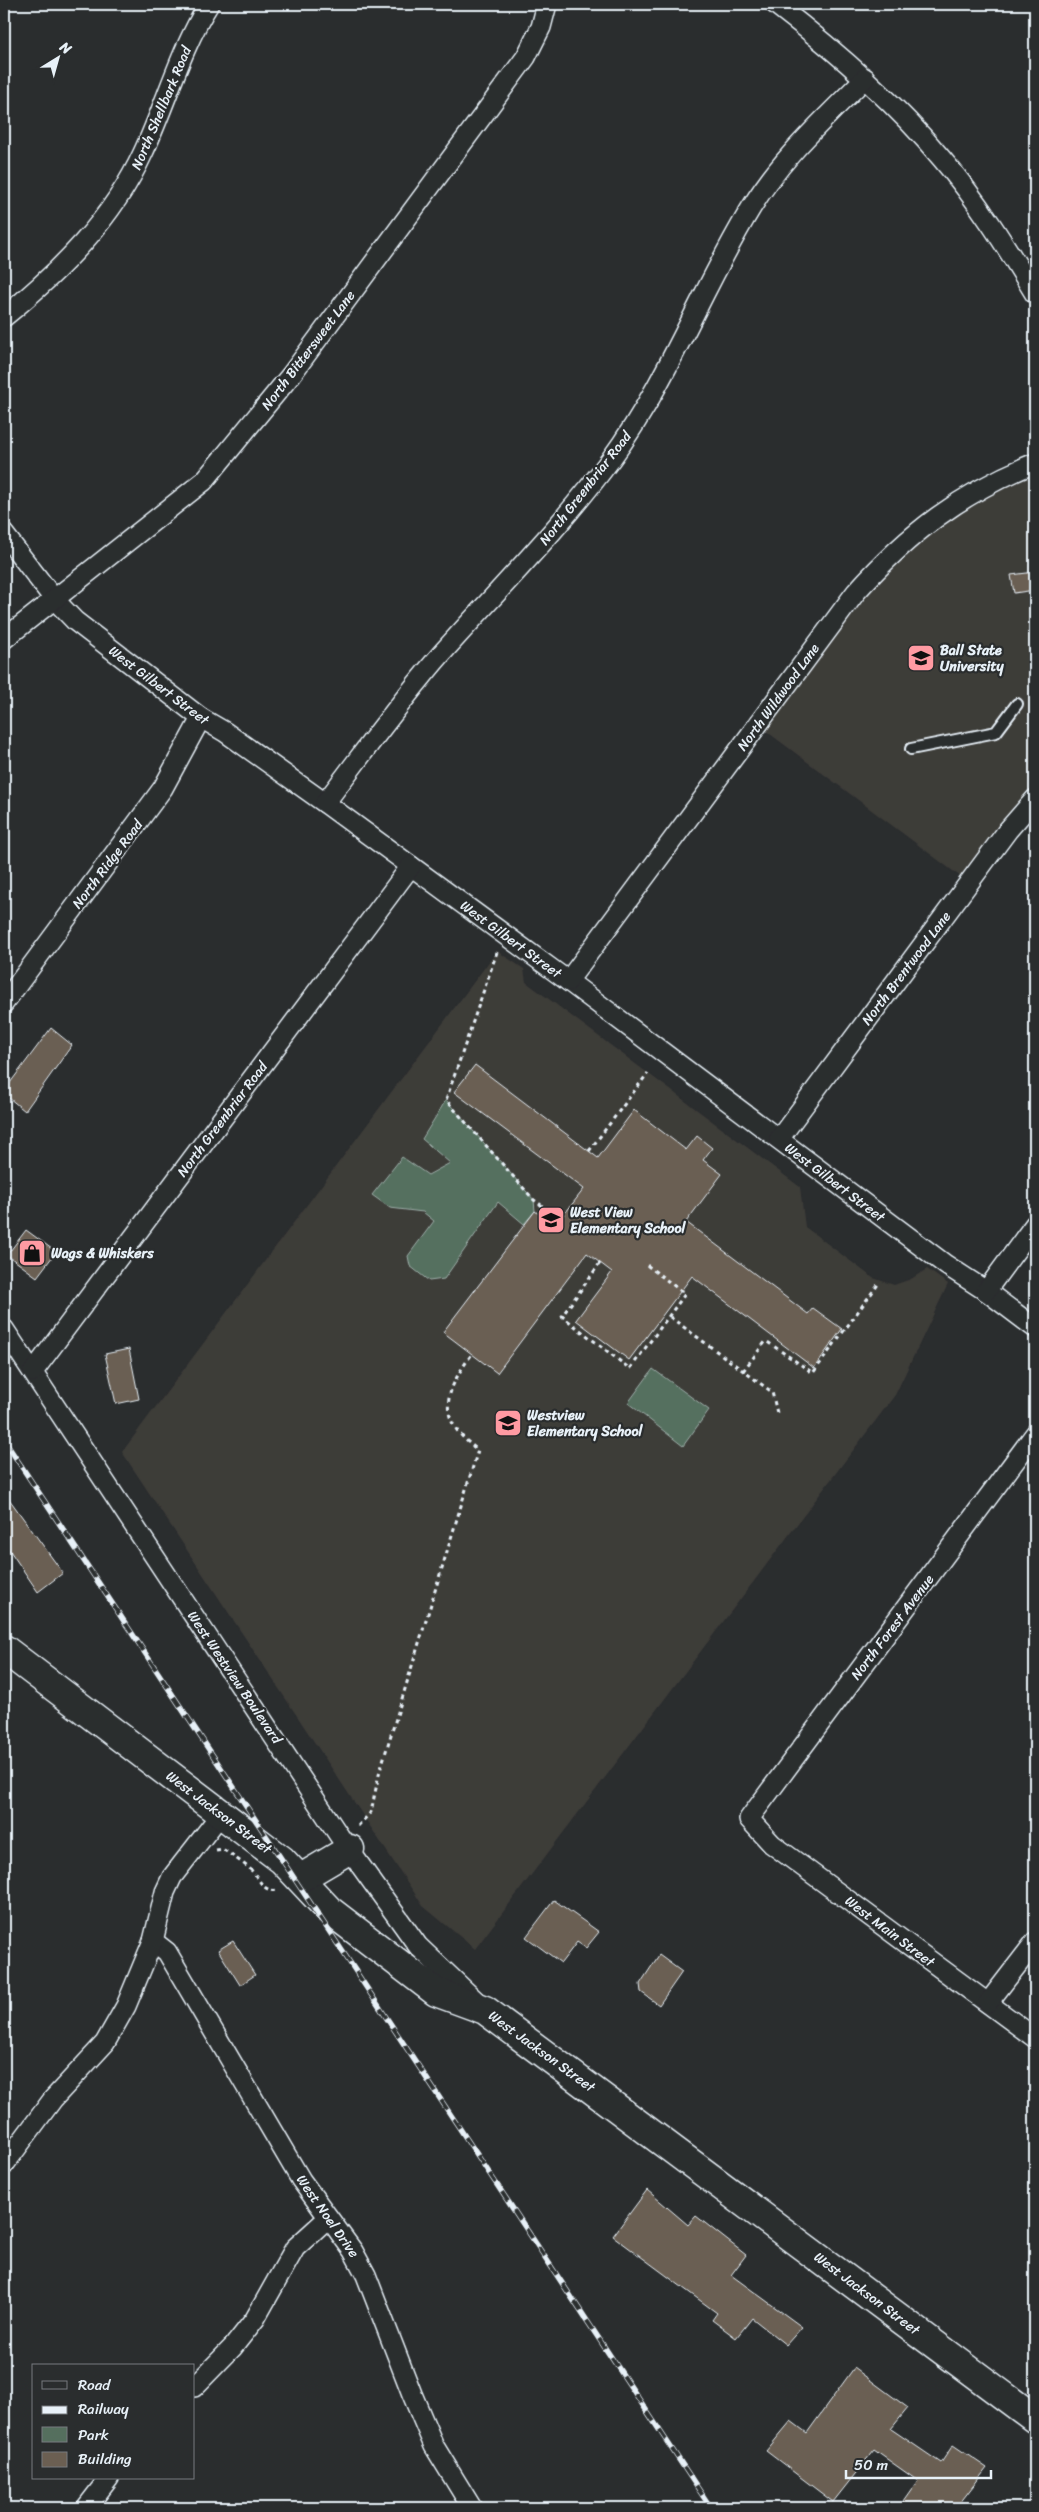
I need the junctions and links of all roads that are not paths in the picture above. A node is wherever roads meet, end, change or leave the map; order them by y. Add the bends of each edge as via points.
1 (209, 4) edge
2 (547, 4) edge
3 (775, 4) edge
4 (865, 78) junction
5 (1035, 294) edge
6 (4, 317) edge
7 (1035, 463) edge
8 (4, 534) edge
9 (54, 599) junction
10 (4, 639) edge
11 (1017, 704) dead end
12 (200, 718) junction
13 (911, 749) dead end
14 (1035, 799) edge
15 (326, 803) junction
16 (410, 866) junction
17 (568, 981) junction
18 (4, 1003) edge
19 (779, 1140) junction
20 (1035, 1224) edge
21 (986, 1291) junction
22 (1035, 1328) edge
23 (4, 1329) edge
24 (33, 1372) junction
25 (1035, 1434) edge
26 (4, 1649) edge
27 (221, 1814) junction
28 (749, 1819) joint
29 (354, 1838) junction
30 (291, 1882) junction
31 (153, 1941) junction
32 (1035, 1942) edge
33 (988, 2003) junction
34 (485, 2010) junction
35 (1035, 2038) edge
36 (4, 2165) edge
37 (328, 2218) junction
38 (195, 2386) edge
39 (1035, 2419) edge
40 (107, 2480) edge
41 (86, 2508) edge
42 (472, 2508) edge

1 - 6 street, North Shellbark Road via 185,50 154,130 131,176 82,245 40,288
2 - 9 street, North Bittersweet Lane via 541,27 526,58 290,375 204,481
3 - 4 street
4 - 5 street via 943,160 1001,238
4 - 15 street, North Greenbriar Road via 778,169 752,206 680,344 611,458 543,543 442,654
7 - 17 street, North Wildwood Lane via 1002,476 944,510 906,540 868,578
8 - 9 street, West Gilbert Street
9 - 10 street, North Bittersweet Lane
9 - 12 street, West Gilbert Street via 75,621
11 - 13 lane via 996,732
12 - 15 street, West Gilbert Street
12 - 18 street, North Ridge Road via 163,788
14 - 19 street, North Brentwood Lane via 1008,830
15 - 16 street, West Gilbert Street
16 - 17 street, West Gilbert Street
16 - 24 street, North Greenbriar Road
17 - 19 street, West Gilbert Street
19 - 21 street, West Gilbert Street via 946,1265
20 - 21 street
21 - 22 street, West Gilbert Street
23 - 24 street, West Westview Boulevard
24 - 29 street, West Westview Boulevard
25 - 28 street, North Forest Avenue
26 - 27 main road, West Jackson Street
27 - 30 main road, West Jackson Street via 282,1860
27 - 31 street via 172,1877
28 - 33 street, West Main Street via 772,1844
29 - 30 main road
29 - 34 street, West Westview Boulevard via 418,1946
30 - 34 main road, West Jackson Street via 436,1992
31 - 36 street via 126,2006 105,2043 53,2099
31 - 37 street, West Noel Drive via 167,1952 301,2180
32 - 33 street
33 - 35 street, West Main Street
34 - 39 main road, West Jackson Street
37 - 38 street via 295,2248 255,2319
37 - 42 street, West Noel Drive via 366,2275 434,2446
40 - 41 street

